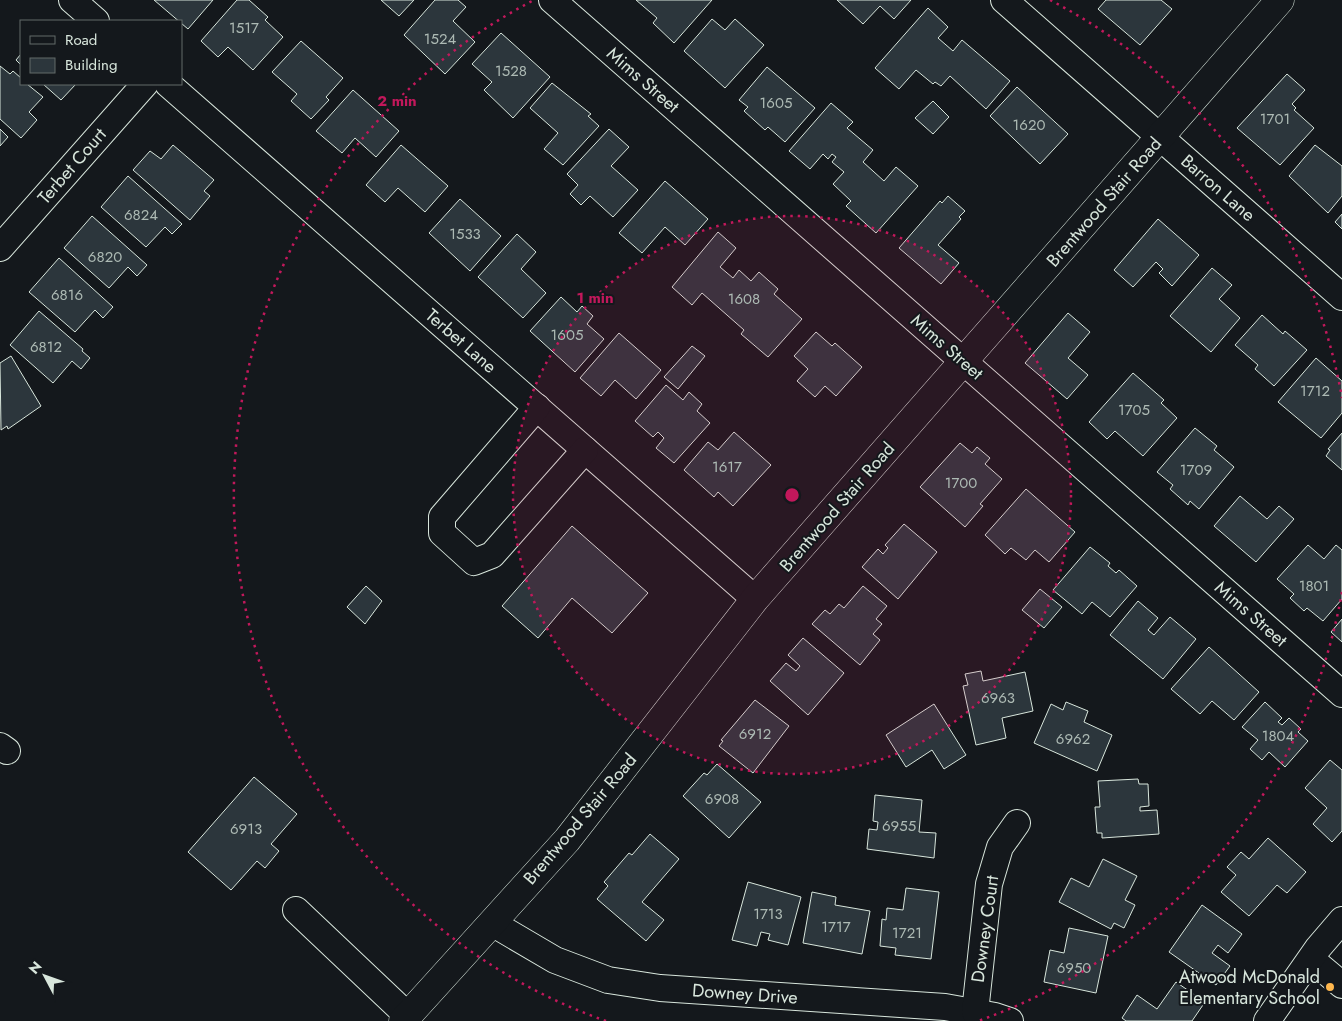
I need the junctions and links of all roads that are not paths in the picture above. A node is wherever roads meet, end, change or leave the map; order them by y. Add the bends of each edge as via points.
1 (72, 0) edge
2 (552, 0) edge
3 (1004, 0) edge
4 (1280, 0) edge
5 (95, 20) edge
6 (144, 85) edge
7 (169, 85) edge
8 (1160, 138) junction
9 (0, 248) edge
10 (1342, 297) edge
11 (964, 362) junction
12 (537, 408) junction
13 (585, 450) junction
14 (755, 599) junction
15 (1342, 694) edge
16 (1018, 823) dead end
17 (296, 910) dead end
18 (1342, 920) edge
19 (492, 923) junction
20 (1311, 958) junction
21 (1342, 985) edge
22 (975, 1012) junction
23 (405, 1018) edge
24 (1010, 1021) edge
25 (1267, 1021) edge

1 - 5 street
2 - 11 street, Mims Street
3 - 8 street, Barron Lane
4 - 8 main road, Brentwood Stair Road
6 - 9 street, Terbet Court
7 - 12 street, Terbet Lane
8 - 10 street, Barron Lane
8 - 11 main road, Brentwood Stair Road
11 - 14 main road, Brentwood Stair Road
11 - 15 street, Mims Street
12 - 13 street, Terbet Lane
12 - 13 street via 442,517 442,532 474,562 492,555
13 - 14 street, Terbet Lane
14 - 19 main road, Brentwood Stair Road via 567,840
16 - 22 street, Downey Court via 1000,847 989,884
17 - 23 street
18 - 20 street
19 - 22 street, Downey Drive via 555,960 608,980 660,988 945,1007
19 - 23 main road, Brentwood Stair Road
20 - 21 street
20 - 25 street
22 - 24 street, Downey Drive

